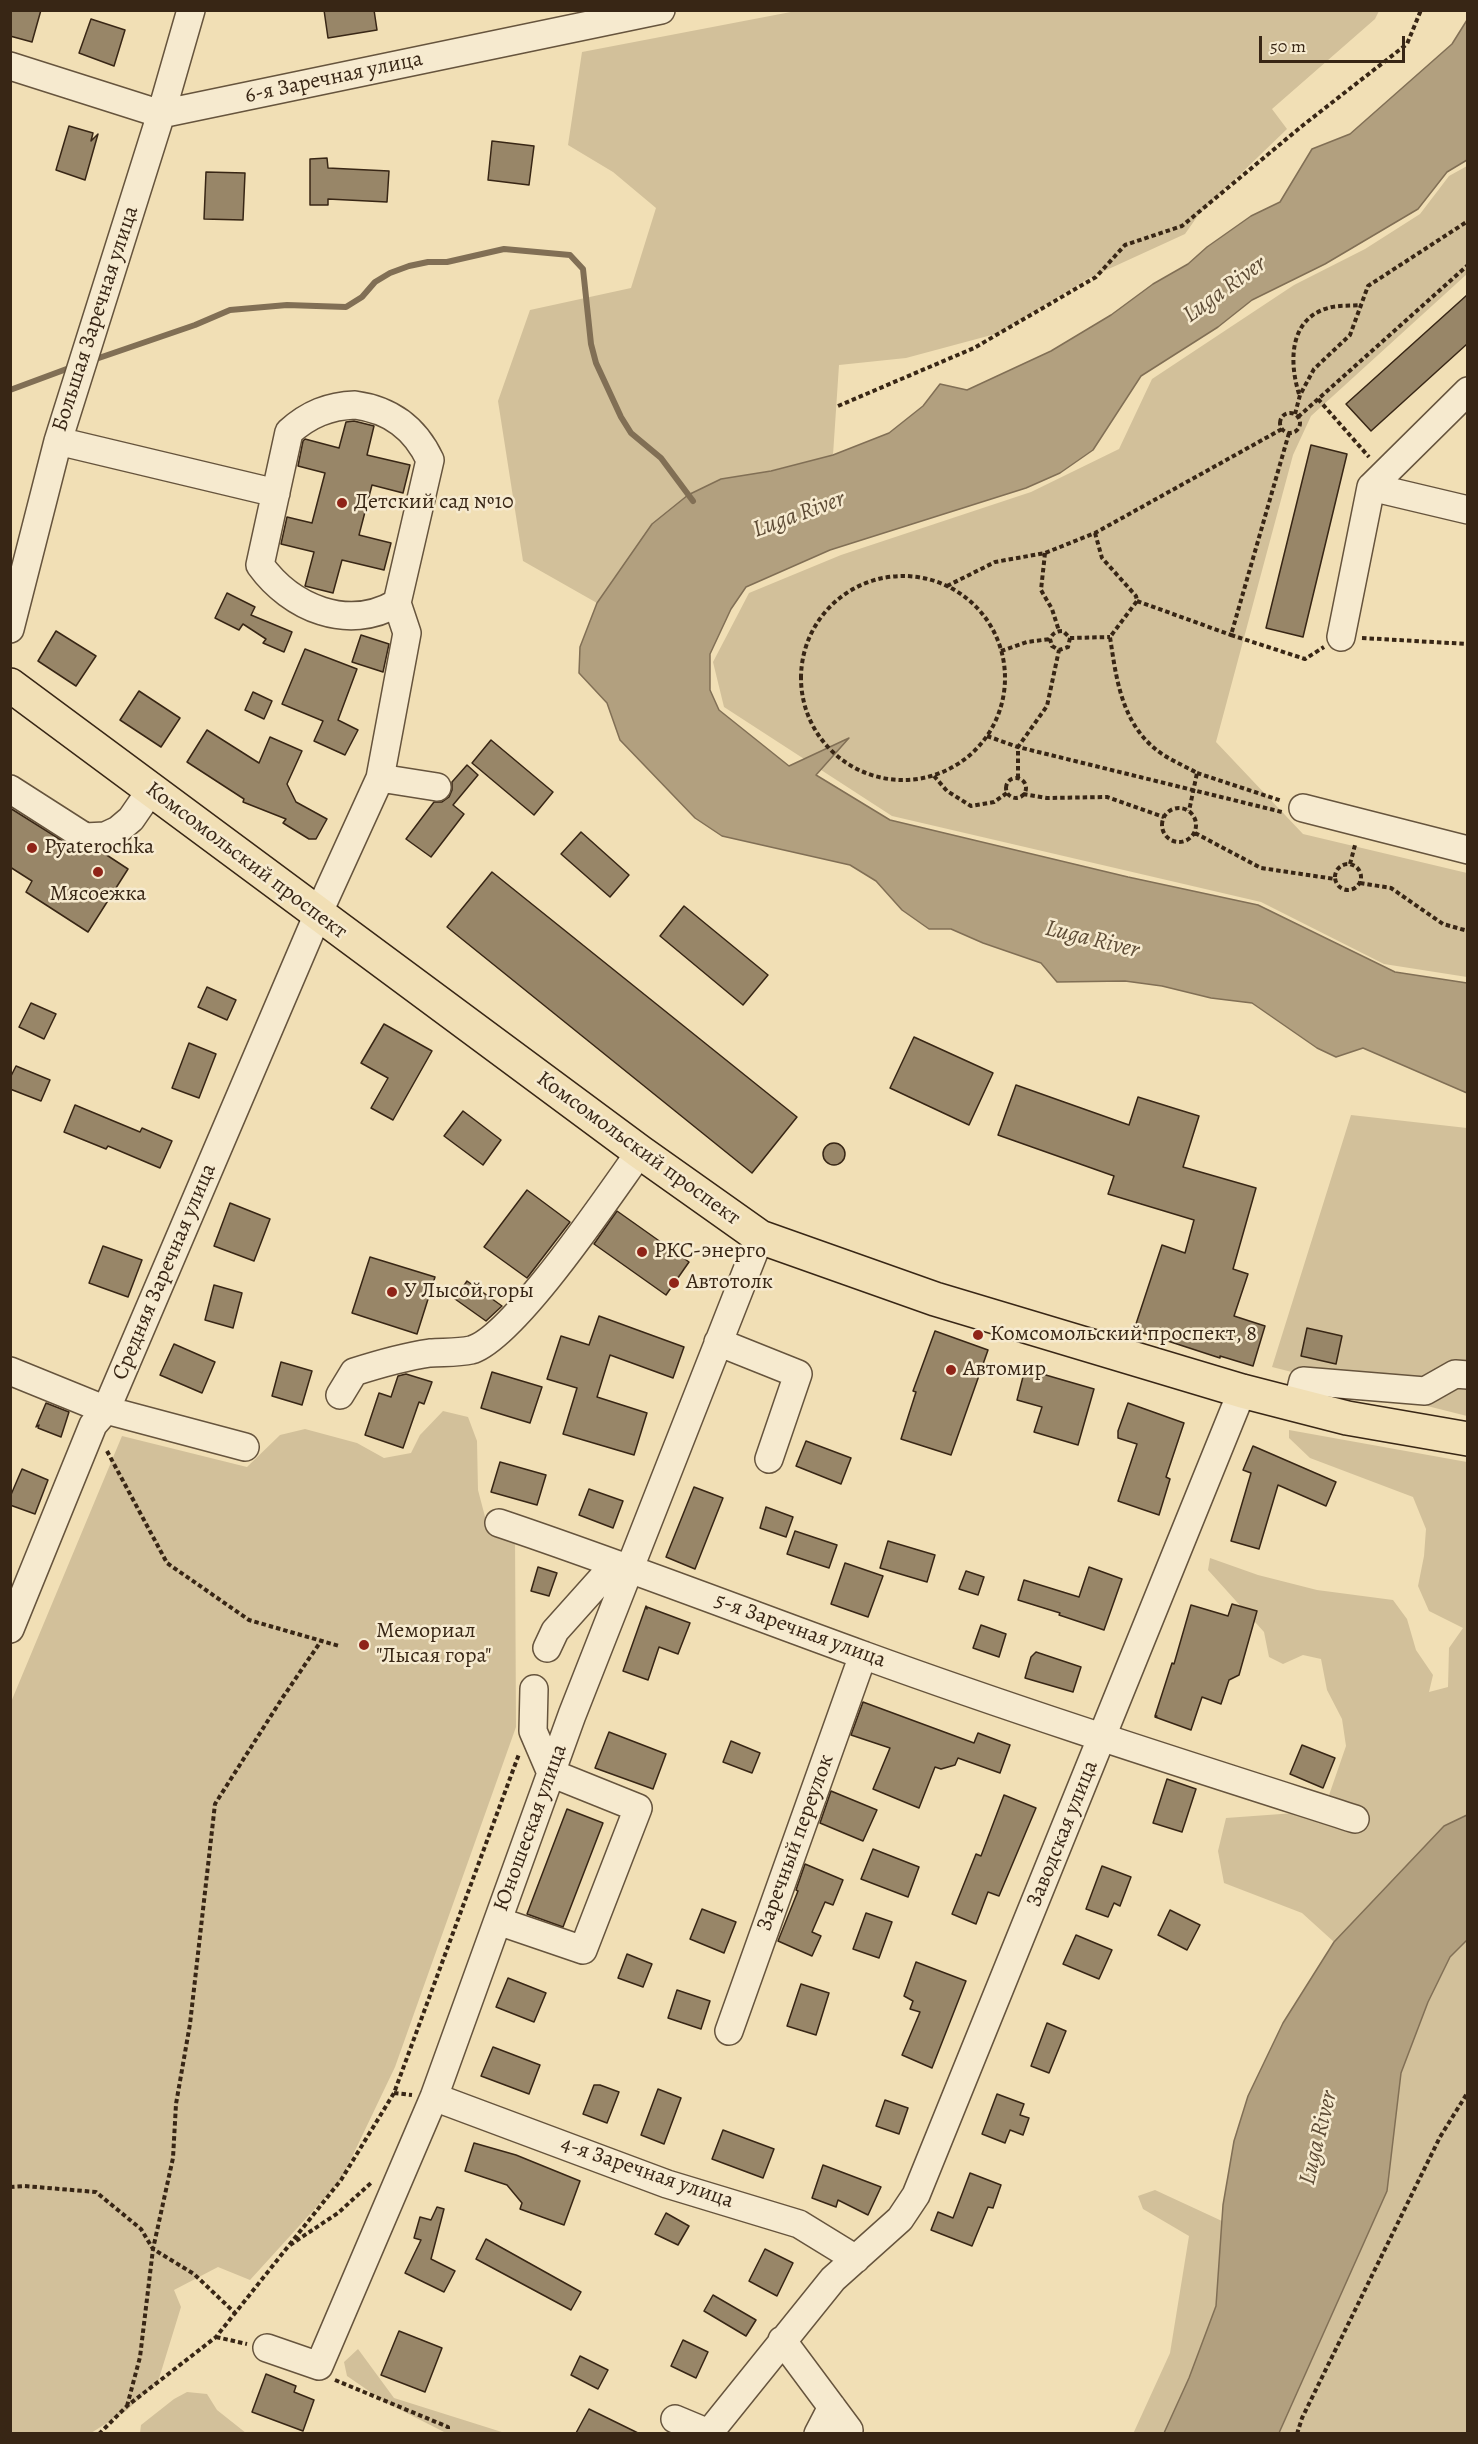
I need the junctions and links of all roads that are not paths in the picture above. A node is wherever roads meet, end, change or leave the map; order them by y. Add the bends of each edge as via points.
1 (190, 10) edge
2 (661, 10) edge
3 (10, 66) edge
4 (161, 114) junction
5 (1467, 391) edge
6 (58, 441) junction
7 (1377, 480) junction
8 (276, 493) junction
9 (1467, 510) edge
10 (397, 603) junction
11 (10, 629) edge
12 (1341, 637) road end
13 (10, 685) edge
14 (380, 778) junction
15 (436, 787) dead end
16 (10, 789) edge
17 (151, 790) junction
18 (1298, 811) road end
19 (1467, 850) edge
20 (318, 914) junction
21 (640, 1152) junction
22 (760, 1237) junction
23 (718, 1342) junction
24 (10, 1371) edge
25 (1467, 1375) edge
26 (1242, 1391) junction
27 (340, 1395) dead end
28 (1297, 1405) junction
29 (100, 1417) junction
30 (1467, 1439) edge
31 (245, 1447) dead end
32 (769, 1459) dead end
33 (499, 1523) dead end
34 (630, 1567) junction
35 (10, 1629) edge
36 (547, 1648) dead end
37 (863, 1655) junction
38 (534, 1689) dead end
39 (1102, 1738) junction
40 (551, 1773) junction
41 (1355, 1820) dead end
42 (498, 1921) junction
43 (729, 2031) dead end
44 (434, 2097) junction
45 (856, 2259) junction
46 (782, 2340) junction
47 (267, 2348) road end
48 (832, 2407) junction
49 (675, 2419) dead end
50 (849, 2430) dead end
51 (710, 2433) edge
52 (818, 2433) edge

1 - 4 street, Большая Заречная улица
2 - 4 street, 6-я Заречная улица
3 - 4 street, 6-я Заречная улица
4 - 6 street, Большая Заречная улица
5 - 7 street
6 - 8 street
6 - 11 street, Большая Заречная улица
7 - 9 street
7 - 12 street
8 - 10 street via 260,565 280,588 305,605 335,614 367,615
8 - 10 street via 289,432 312,414 355,405 383,411 407,426 430,460
10 - 14 street, Средняя Заречная улица via 407,633
13 - 17 main road, Комсомольский проспект
14 - 15 street
14 - 20 street, Средняя Заречная улица
16 - 17 street via 86,837 105,836 118,830 131,819
17 - 20 main road, Комсомольский проспект
18 - 19 street
20 - 21 main road, Комсомольский проспект
20 - 29 street, Средняя Заречная улица
21 - 22 main road, Комсомольский проспект
21 - 27 street via 513,1320 491,1338 472,1350 390,1360 354,1372
22 - 23 street, Юношеская улица
22 - 26 main road, Комсомольский проспект via 935,1299
23 - 32 street via 798,1374
23 - 34 street, Юношеская улица
24 - 29 street
25 - 28 street via 1455,1374 1425,1391 1303,1381
26 - 28 main road, Комсомольский проспект
26 - 39 street, Заводская улица
28 - 30 main road, Комсомольский проспект
29 - 31 street
29 - 35 street, Средняя Заречная улица
33 - 34 street, 5-я Заречная улица
34 - 36 street via 606,1574 555,1632
34 - 37 street, 5-я Заречная улица
34 - 40 street, Юношеская улица
37 - 39 street, 5-я Заречная улица
37 - 43 street, Заречный переулок
38 - 40 street via 533,1731
39 - 41 street, 5-я Заречная улица
39 - 45 street, Заводская улица via 916,2195 900,2219
40 - 42 street, Юношеская улица
40 - 42 street via 638,1808 583,1950
42 - 44 street, Юношеская улица
44 - 45 street, 4-я Заречная улица via 667,2184 799,2224
44 - 47 street, Юношеская улица via 319,2366
45 - 46 street, Заводская улица via 833,2279
46 - 48 street
46 - 51 street, Заводская улица
48 - 50 street
48 - 52 street
49 - 51 street

